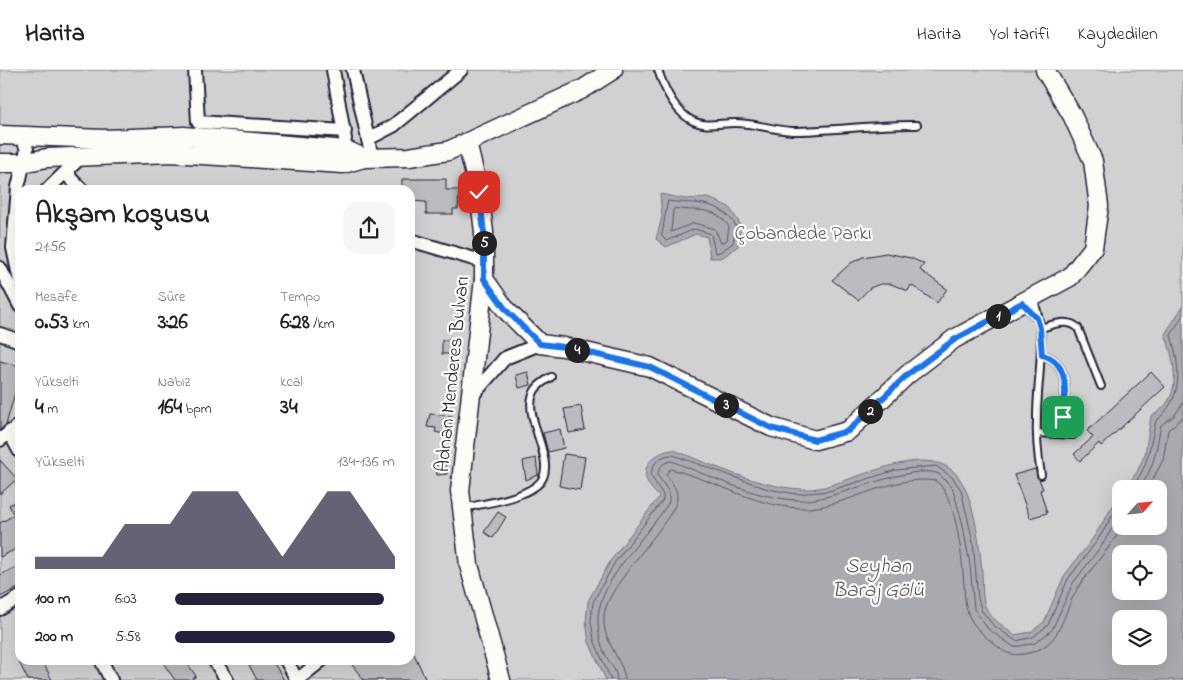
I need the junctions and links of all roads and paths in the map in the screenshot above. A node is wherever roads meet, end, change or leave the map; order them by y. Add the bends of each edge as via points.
1 (186, 70) edge
2 (195, 70) edge
3 (333, 70) edge
4 (353, 70) edge
5 (461, 70) edge
6 (613, 70) edge
7 (658, 70) edge
8 (1045, 70) edge
9 (917, 125) dead end
10 (345, 131) junction
11 (0, 135) edge
12 (21, 136) junction
13 (190, 136) junction
14 (368, 139) junction
15 (467, 143) junction
16 (346, 150) junction
17 (81, 157) junction
18 (368, 158) junction
19 (0, 162) edge
20 (22, 163) junction
21 (68, 169) junction
22 (20, 185) edge
23 (52, 185) edge
24 (77, 185) edge
25 (15, 235) edge
26 (415, 242) edge
27 (15, 257) edge
28 (0, 268) edge
29 (484, 270) junction
30 (15, 296) edge
31 (1027, 301) junction
32 (1037, 318) junction
33 (1040, 328) junction
34 (0, 334) edge
35 (15, 339) edge
36 (540, 344) junction
37 (1042, 355) junction
38 (551, 376) dead end
39 (1101, 386) dead end
40 (472, 396) junction
41 (1063, 417) dead end
42 (15, 428) edge
43 (1037, 433) junction
44 (1073, 435) dead end
45 (5, 436) edge
46 (15, 447) edge
47 (1041, 475) dead end
48 (462, 509) junction
49 (15, 600) edge
50 (0, 609) edge
51 (104, 665) edge
52 (216, 665) edge
53 (217, 665) edge
54 (289, 665) edge
55 (316, 665) edge
56 (111, 680) edge
57 (216, 680) edge
58 (227, 680) edge
59 (297, 680) edge
60 (501, 680) edge

1 - 13 street
2 - 10 street via 198,122
3 - 10 street
4 - 14 street
5 - 14 street via 393,126
6 - 15 main road via 583,89 495,127
7 - 9 lane via 679,111 690,120 706,125 744,124 791,131
8 - 31 main road via 1072,115 1093,161 1099,206 1093,248 1070,277
10 - 16 street
11 - 12 main road
12 - 13 main road via 104,139
12 - 20 street via 27,149
13 - 16 main road
14 - 18 street
15 - 18 main road via 448,150 409,156
15 - 29 main road, Adnan Menderes Bulvarı via 480,200
16 - 18 main road
17 - 18 main road via 171,153 343,164
17 - 20 main road
17 - 21 street
19 - 20 main road
20 - 22 street
21 - 23 street
21 - 24 street via 70,178
25 - 27 street
26 - 29 street
28 - 30 street
29 - 36 main road via 506,310
29 - 40 main road, Adnan Menderes Bulvarı
31 - 32 lane
31 - 32 lane
31 - 36 main road via 954,340 907,375 848,431 815,440 771,428 650,367
32 - 33 lane
33 - 37 lane
33 - 39 lane via 1066,322 1075,325 1083,335
34 - 35 street
36 - 40 street via 505,358
37 - 41 lane via 1052,358 1063,375 1066,396
37 - 43 lane
38 - 48 lane via 535,389 531,401 532,419 544,460 540,481 517,494
40 - 48 main road, Adnan Menderes Bulvarı via 461,466
42 - 45 street
43 - 44 lane
43 - 47 lane
45 - 46 street
48 - 60 main road, Adnan Menderes Bulvarı via 469,565
49 - 50 street
51 - 56 street
52 - 57 street
53 - 58 street
54 - 59 street
55 - 59 street

